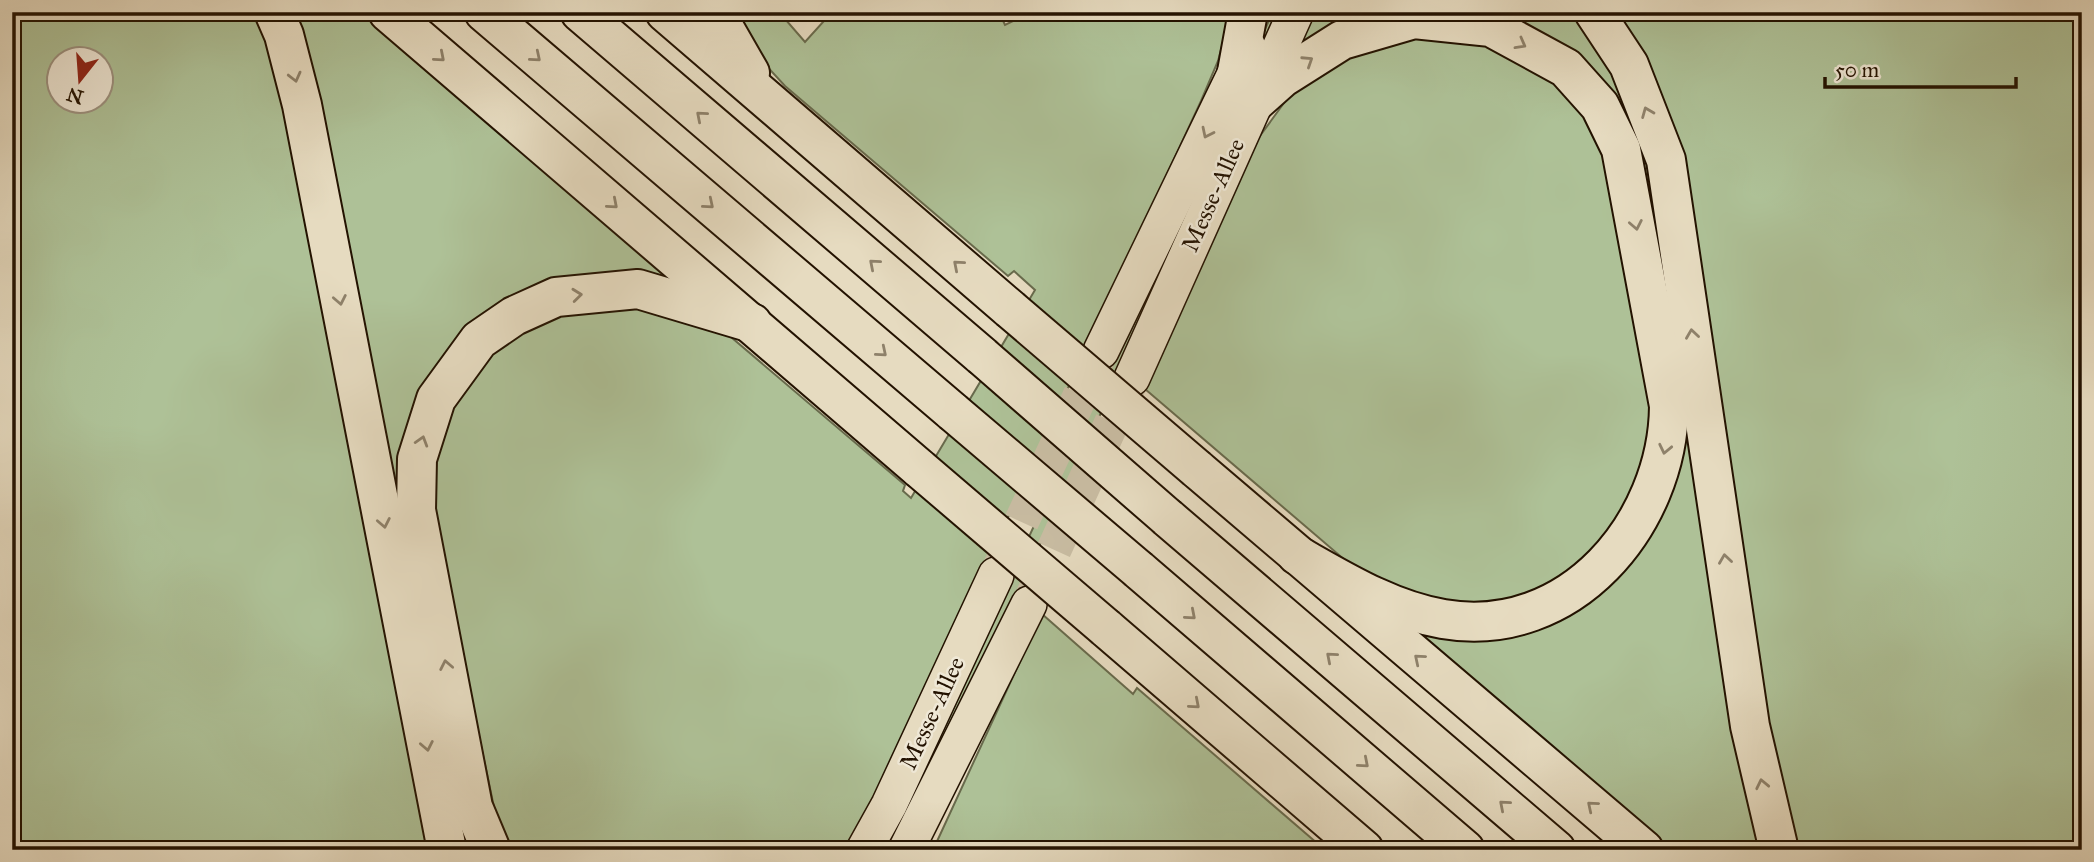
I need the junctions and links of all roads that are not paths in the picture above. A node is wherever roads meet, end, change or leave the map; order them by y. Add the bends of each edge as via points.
1 (274, 12) edge
2 (388, 12) edge
3 (484, 12) edge
4 (580, 12) edge
5 (665, 12) edge
6 (719, 12) edge
7 (1248, 12) edge
8 (1265, 12) edge
9 (1296, 12) edge
10 (1594, 12) edge
11 (1245, 87) junction
12 (773, 106) junction
13 (752, 323) junction
14 (1101, 351) tunnel mouth
15 (1132, 378) tunnel mouth
16 (1297, 555) junction
17 (996, 575) tunnel mouth
18 (1029, 604) tunnel mouth
19 (1363, 849) edge
20 (447, 850) edge
21 (491, 850) edge
22 (864, 850) edge
23 (906, 850) edge
24 (1465, 850) edge
25 (1556, 850) edge
26 (1644, 850) edge
27 (1779, 850) edge

1 -> 20 highway via 302,105
2 -> 13 highway
3 -> 24 highway, bridge
25 -> 4 highway, bridge
5 - 12 highway
6 - 12 highway via 743,65
7 - 11 highway
8 - 11 main road, Messe-Allee
9 - 11 main road, Messe-Allee
27 -> 10 highway via 1750,726 1666,160 1629,65
11 -> 14 main road, Messe-Allee
11 - 15 main road, Messe-Allee
11 -> 16 highway via 1282,78 1342,40 1414,19 1491,27 1566,68 1600,106 1621,149 1669,406 1664,457 1645,511 1601,569 1540,607 1498,620 1443,619 1381,601
16 -> 12 highway, bridge
13 -> 19 highway, bridge
21 -> 13 highway via 473,807 416,510 417,459 436,399 479,340 514,316 556,298 638,289
26 -> 16 highway
17 - 22 main road, Messe-Allee
18 - 23 main road, Messe-Allee

